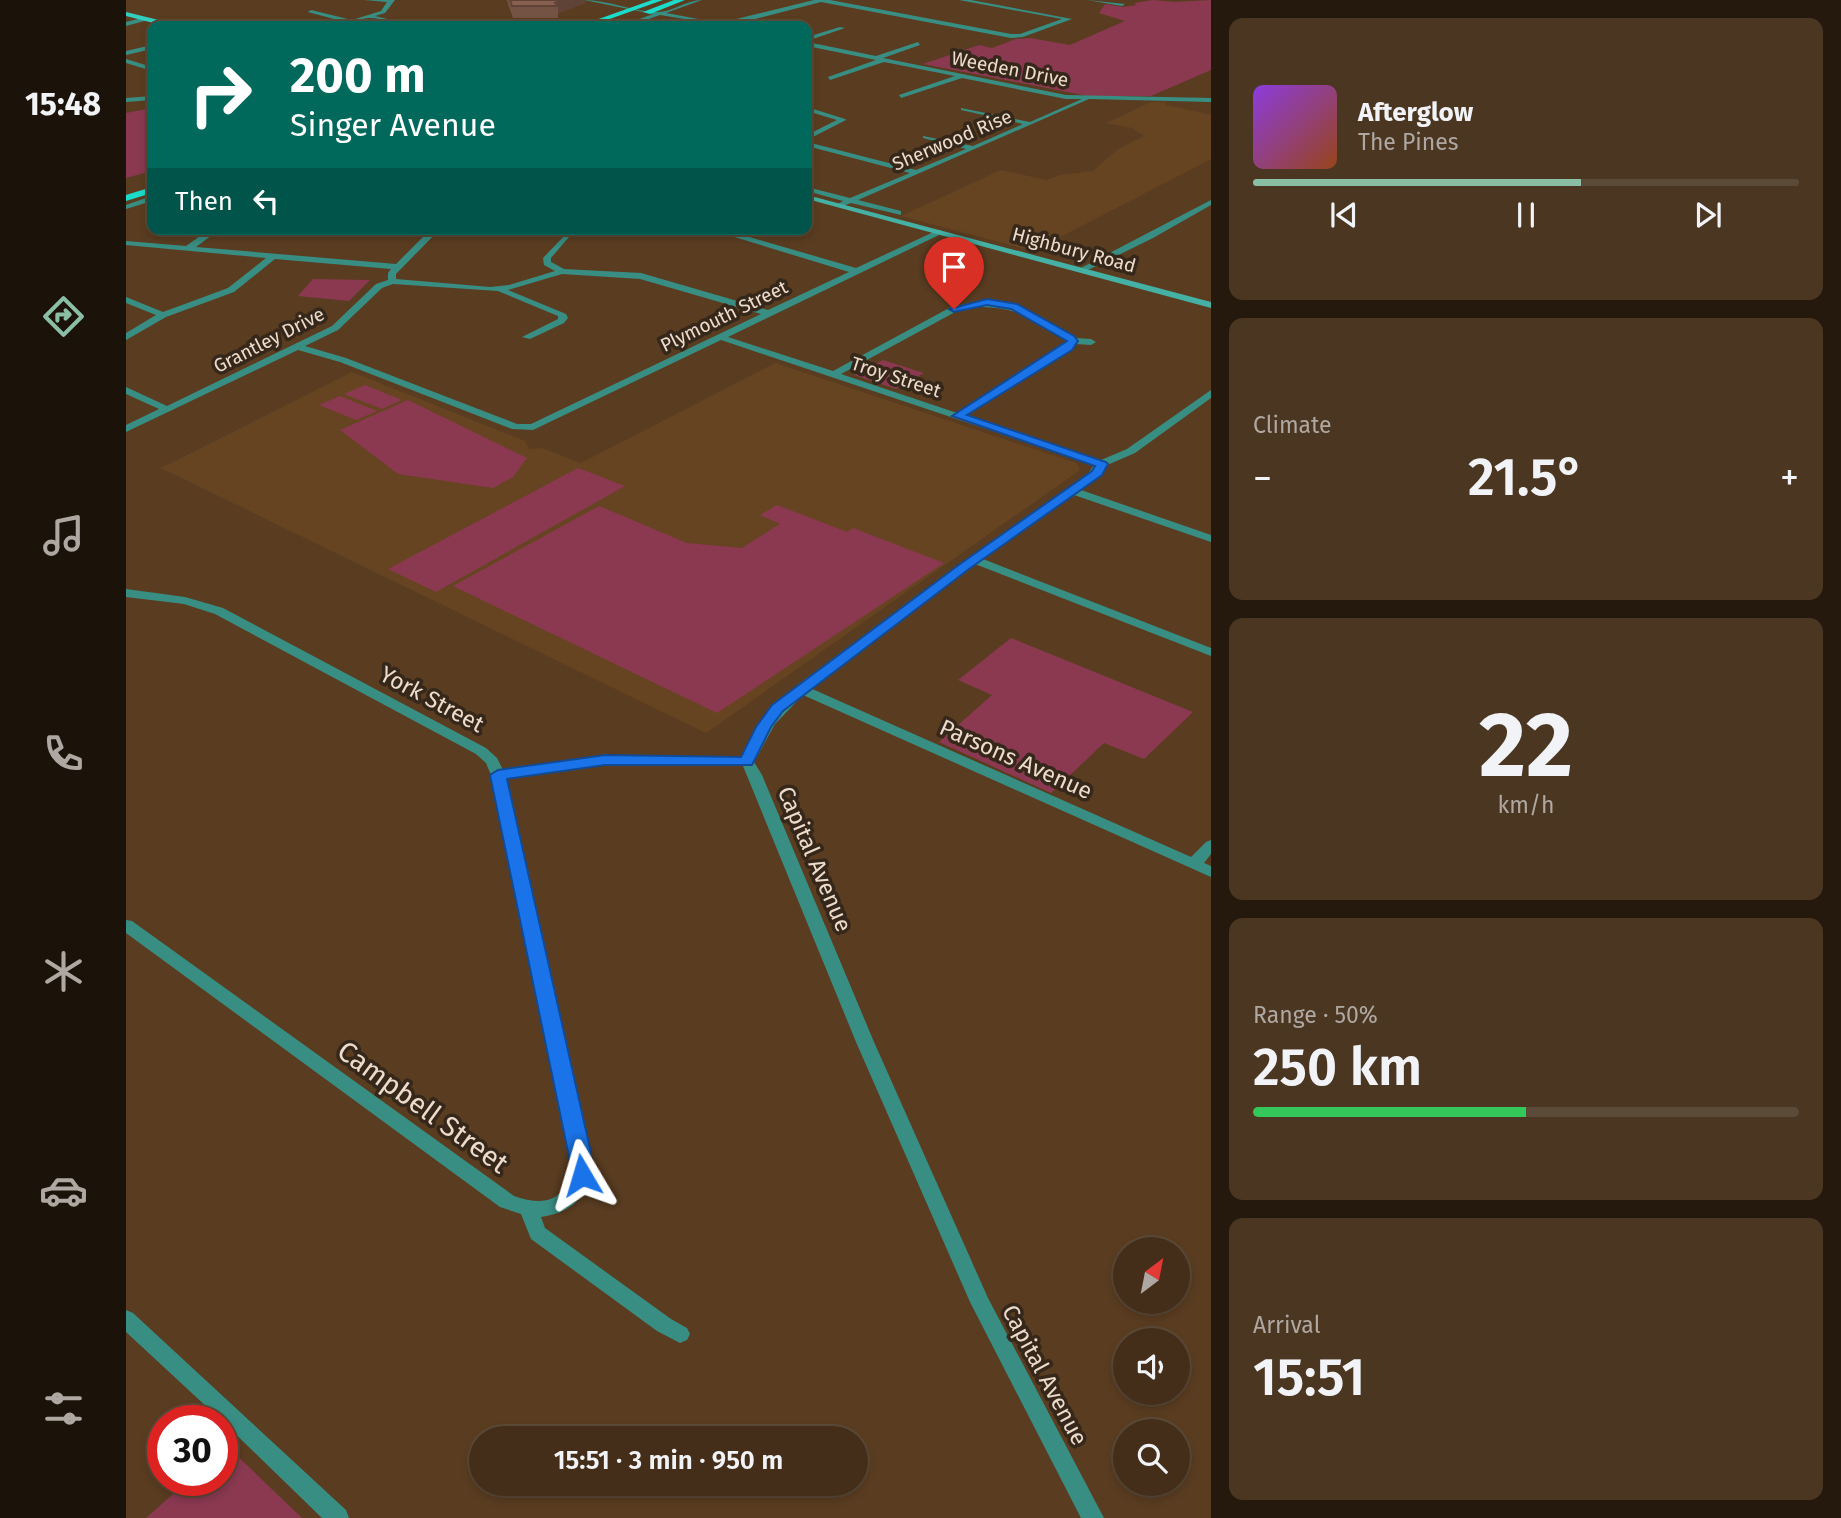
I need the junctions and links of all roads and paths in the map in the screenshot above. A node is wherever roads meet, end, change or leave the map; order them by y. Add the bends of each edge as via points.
1 (367, 0) edge
2 (392, 0) edge
3 (587, 0) edge
4 (659, 0) edge
5 (681, 0) edge
6 (699, 0) edge
7 (821, 0) edge
8 (962, 0) edge
9 (1090, 0) edge
10 (597, 2) junction
11 (1122, 4) dead end
12 (635, 8) junction
13 (656, 11) junction
14 (310, 12) dead end
15 (126, 14) edge
16 (373, 15) junction
17 (146, 19) junction
18 (153, 21) edge
19 (350, 21) edge
20 (357, 21) edge
21 (395, 21) edge
22 (597, 21) edge
23 (623, 21) edge
24 (635, 21) edge
25 (701, 21) edge
26 (742, 21) edge
27 (126, 23) edge
28 (842, 29) dead end
29 (812, 42) edge
30 (918, 44) dead end
31 (812, 45) edge
32 (147, 48) edge
33 (126, 53) edge
34 (879, 59) junction
35 (126, 61) edge
36 (147, 67) edge
37 (960, 76) junction
38 (830, 78) dead end
39 (901, 96) dead end
40 (147, 98) edge
41 (1089, 98) joint
42 (126, 100) edge
43 (1211, 100) edge
44 (1076, 101) junction
45 (963, 109) dead end
46 (812, 111) edge
47 (1031, 124) junction
48 (812, 136) edge
49 (925, 137) dead end
50 (812, 145) edge
51 (973, 148) junction
52 (916, 172) junction
53 (147, 184) edge
54 (126, 190) edge
55 (812, 190) edge
56 (147, 192) edge
57 (126, 198) edge
58 (812, 198) edge
59 (147, 201) edge
60 (851, 201) junction
61 (1211, 202) edge
62 (839, 205) junction
63 (126, 207) edge
64 (898, 213) dead end
65 (938, 232) junction
66 (207, 235) edge
67 (430, 235) edge
68 (733, 235) edge
69 (565, 237) dead end
70 (126, 243) edge
71 (187, 249) junction
72 (272, 257) junction
73 (397, 267) junction
74 (1081, 270) junction
75 (562, 271) junction
76 (856, 271) junction
77 (392, 281) junction
78 (501, 290) junction
79 (126, 300) edge
80 (1211, 305) edge
81 (767, 313) junction
82 (163, 315) junction
83 (126, 337) edge
84 (527, 337) dead end
85 (720, 337) junction
86 (1073, 341) junction
87 (1091, 342) dead end
88 (299, 347) junction
89 (833, 375) junction
90 (126, 390) edge
91 (1211, 393) edge
92 (168, 410) junction
93 (958, 416) junction
94 (126, 429) edge
95 (1101, 464) junction
96 (1072, 491) junction
97 (1211, 539) edge
98 (974, 560) junction
99 (126, 593) edge
100 (1211, 652) edge
101 (802, 689) junction
102 (747, 762) junction
103 (498, 775) junction
104 (1211, 845) edge
105 (1194, 864) junction
106 (1211, 872) edge
107 (126, 925) edge
108 (528, 1209) junction
109 (126, 1319) edge
110 (680, 1334) dead end
111 (338, 1518) edge
112 (1093, 1518) edge

1 - 2 street
2 - 16 street
3 - 10 street
4 - 13 highway
5 - 13 highway
6 - 13 street
7 - 8 street via 1008,36 1069,19
7 - 26 street
9 - 11 street
10 - 12 street
10 - 13 street
12 - 13 highway
12 - 22 highway
13 - 23 highway
13 - 24 street
13 - 25 street
14 - 19 street
15 - 17 main road
16 - 20 street
16 - 21 street
17 - 18 main road
17 - 27 street
28 - 29 street
30 - 34 street
31 - 34 street, Weeden Drive
32 - 33 street
34 - 37 street, Weeden Drive
34 - 38 street
35 - 36 street
37 - 39 street
37 - 44 street, Weeden Drive
40 - 42 street
41 - 43 street, Weeden Drive
41 - 44 street, Sherwood Rise
44 - 47 street, Sherwood Rise
45 - 47 street
46 - 48 street via 843,120
47 - 51 street, Sherwood Rise
49 - 51 street
50 - 52 street
51 - 52 street, Sherwood Rise
52 - 60 street, Sherwood Rise
53 - 54 highway
55 - 60 street
56 - 57 highway
58 - 62 main road, Highbury Road
59 - 63 street
60 - 62 street, Sherwood Rise
60 - 64 street
61 - 74 street
62 - 65 main road, Highbury Road
65 - 74 main road, Highbury Road
65 - 76 street, Plymouth Street
66 - 71 street
67 - 73 street
68 - 76 street
69 - 75 street via 547,258 547,263
70 - 71 street
71 - 72 street
72 - 73 street
72 - 82 street via 230,290
73 - 77 street
74 - 80 main road, Highbury Road
75 - 78 street
75 - 81 street via 652,278
76 - 81 street, Plymouth Street
77 - 78 street
77 - 88 street, Grantley Drive via 379,286 335,328
78 - 84 street via 562,314 561,321
79 - 82 street
81 - 85 street, Plymouth Street
82 - 83 street
85 - 88 street, Plymouth Street via 539,425 524,428
85 - 89 street, Troy Street
86 - 87 street
86 - 89 street via 1014,306 975,303 954,309
86 - 93 street
88 - 92 street, Grantley Drive
89 - 93 street, Troy Street
90 - 92 street
91 - 95 street via 1131,451
92 - 94 street, Grantley Drive
93 - 95 street, Troy Street
95 - 96 street via 1097,473
96 - 97 street
96 - 98 street
98 - 100 street
98 - 101 street
99 - 103 street, York Street via 219,611 481,751
101 - 102 street via 771,718
101 - 105 street, Parsons Avenue
102 - 103 street via 605,760
102 - 112 street, Capital Avenue via 980,1302
103 - 108 street, York Street via 582,1175 566,1199 542,1209
104 - 105 street
105 - 106 street, Parsons Avenue
107 - 108 street, Campbell Street via 507,1202
108 - 110 street via 538,1233
109 - 111 street

